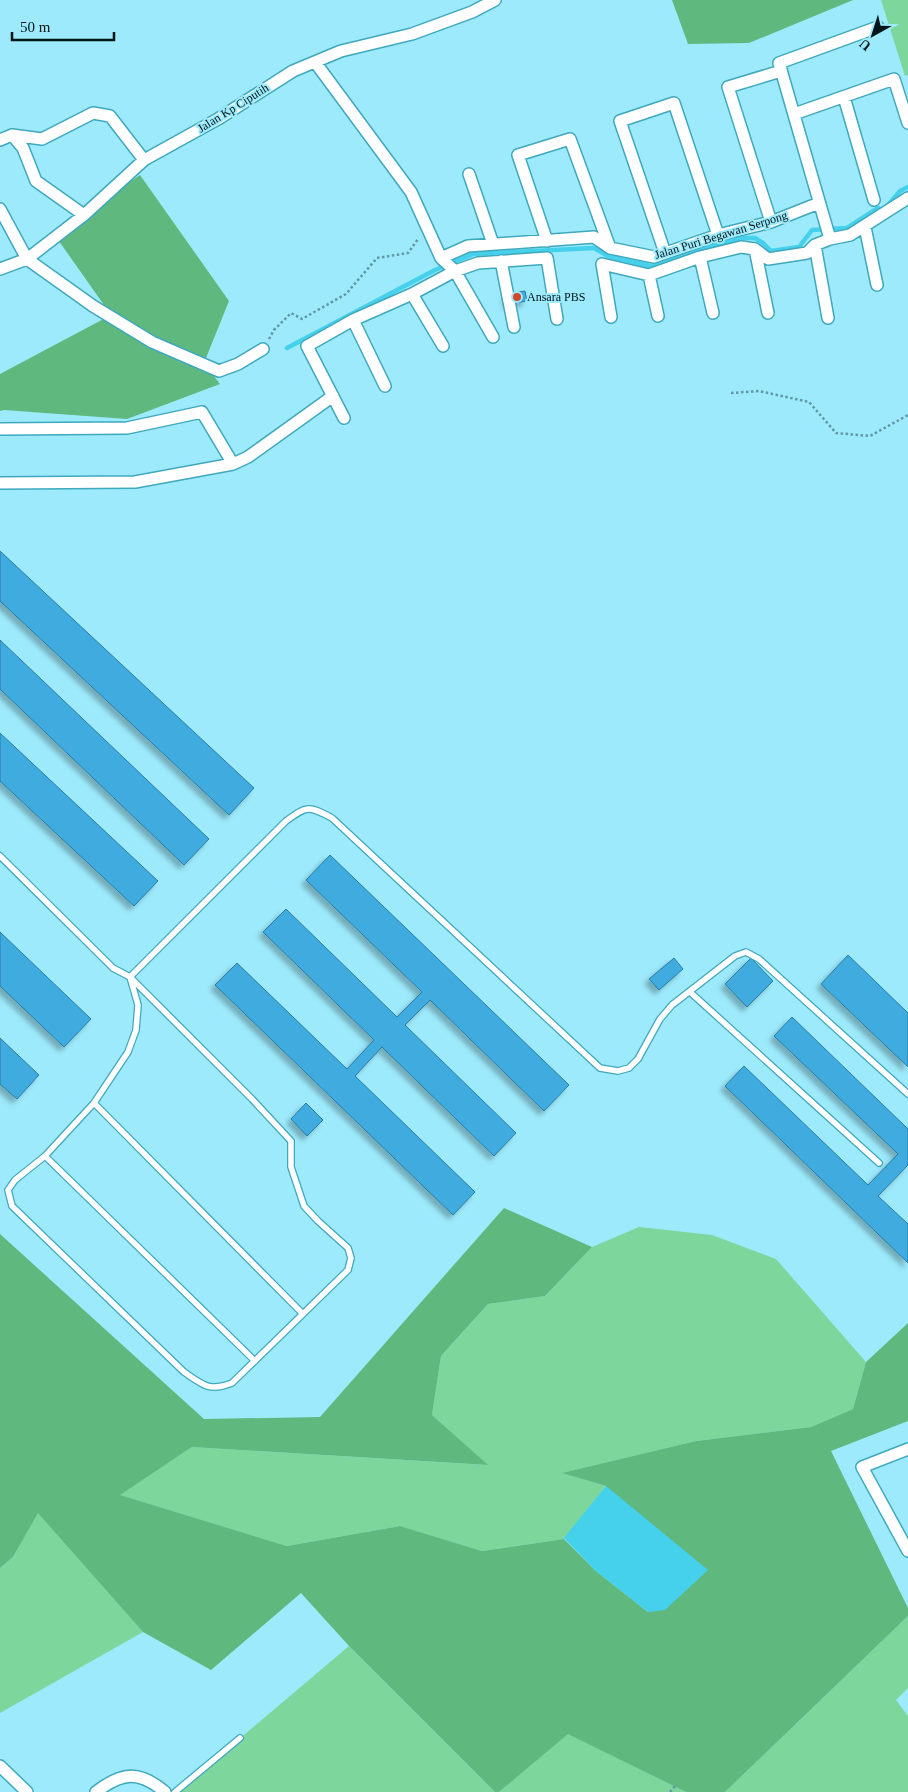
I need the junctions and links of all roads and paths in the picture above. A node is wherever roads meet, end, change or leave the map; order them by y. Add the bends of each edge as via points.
1 (495, 0) edge
2 (878, 27) dead end
3 (315, 62) junction
4 (781, 71) junction
5 (844, 97) junction
6 (794, 114) junction
7 (908, 123) edge
8 (12, 136) junction
9 (0, 140) edge
10 (144, 160) junction
11 (469, 174) dead end
12 (908, 198) edge
13 (874, 200) dead end
14 (819, 203) junction
15 (0, 209) edge
16 (84, 216) junction
17 (771, 222) junction
18 (425, 223) junction
19 (865, 227) junction
20 (718, 235) junction
21 (830, 239) junction
22 (547, 241) junction
23 (494, 244) junction
24 (816, 245) junction
25 (610, 248) junction
26 (755, 249) junction
27 (665, 254) junction
28 (700, 257) junction
29 (441, 258) junction
30 (27, 259) junction
31 (500, 261) junction
32 (0, 268) edge
33 (455, 271) junction
34 (649, 275) junction
35 (877, 285) dead end
36 (412, 294) junction
37 (768, 313) dead end
38 (713, 314) dead end
39 (658, 316) dead end
40 (611, 317) dead end
41 (828, 318) dead end
42 (557, 319) dead end
43 (353, 320) junction
44 (514, 327) dead end
45 (493, 337) dead end
46 (442, 346) dead end
47 (263, 349) joint
48 (385, 386) dead end
49 (731, 393) dead end
50 (332, 396) junction
51 (908, 415) edge
52 (344, 418) dead end
53 (0, 429) edge
54 (233, 464) junction
55 (0, 483) edge
56 (0, 856) edge
57 (130, 977) junction
58 (690, 992) junction
59 (908, 1094) edge
60 (94, 1103) junction
61 (45, 1156) junction
62 (879, 1163) dead end
63 (302, 1313) junction
64 (255, 1362) junction
65 (908, 1449) edge
66 (908, 1552) edge
67 (240, 1738) dead end
68 (0, 1766) edge
69 (677, 1784) dead end
70 (27, 1792) edge
71 (96, 1792) edge
72 (165, 1792) edge
73 (175, 1792) edge
74 (670, 1792) edge

1 - 3 street, Jalan Kp Ciputih via 412,34 341,51
2 - 4 street via 779,63
3 - 10 street, Jalan Kp Ciputih via 293,71 218,119
3 - 18 street via 411,192
4 - 6 street
4 - 17 street via 728,87
5 - 6 street
5 - 7 street via 894,79
5 - 13 street
6 - 14 street
8 - 9 street
8 - 10 street via 42,139 93,113 110,116
8 - 16 street via 23,148 36,181
10 - 16 street, Jalan Kp Ciputih
11 - 23 street
12 - 19 street, Jalan Puri Begawan Serpong
14 - 17 street, Jalan Puri Begawan Serpong
14 - 21 street
15 - 30 street
16 - 30 street, Jalan Kp Ciputih
17 - 20 street, Jalan Puri Begawan Serpong
18 - 29 street
18 - 47 path via 418,241 408,253 377,258 346,294 302,319 291,313 274,330
19 - 21 street, Jalan Puri Begawan Serpong via 850,235
19 - 35 street
20 - 27 street, Jalan Puri Begawan Serpong
20 - 27 street via 674,103 620,121
21 - 24 street, Jalan Puri Begawan Serpong
22 - 23 street, Jalan Puri Begawan Serpong
22 - 25 street, Jalan Puri Begawan Serpong via 594,237
22 - 25 street via 518,155 570,139
23 - 29 street, Jalan Puri Begawan Serpong via 468,246
24 - 26 street, Jalan Puri Begawan Serpong via 807,253 768,259
24 - 41 street
25 - 27 street, Jalan Puri Begawan Serpong via 654,257
26 - 28 street, Jalan Puri Begawan Serpong via 741,247
26 - 37 street
28 - 34 street, Jalan Puri Begawan Serpong
28 - 38 street
29 - 33 street
30 - 32 street, Jalan Kp Ciputih
30 - 47 street via 93,306 152,342 219,371
31 - 33 street via 478,263
31 - 42 street via 547,258
31 - 44 street
33 - 36 street
33 - 45 street
34 - 39 street
34 - 40 street, Jalan Puri Begawan Serpong via 602,264
36 - 43 street
36 - 46 street
43 - 48 street
43 - 50 street via 306,346
49 - 51 path via 759,391 808,402 836,433 870,436
50 - 52 street
50 - 54 street via 248,457
53 - 54 street via 127,428 202,412
54 - 55 street via 135,482
56 - 57 lane via 113,968
57 - 58 lane via 286,821 304,809 317,810 332,818 600,1068 618,1072 629,1068 638,1059 660,1019
57 - 60 lane via 138,1005 136,1030 128,1052
57 - 63 lane via 291,1141 291,1168 304,1206 348,1248 351,1258 348,1270
58 - 59 lane via 735,956 746,952 759,959
58 - 62 lane
60 - 61 lane
60 - 63 lane
61 - 64 lane
61 - 64 lane via 15,1180 8,1190 12,1206 184,1372 202,1384 218,1388 232,1383
63 - 64 lane
65 - 66 street via 862,1467
67 - 73 lane
68 - 70 street
69 - 74 path
71 - 72 street via 111,1781 128,1775 142,1777

